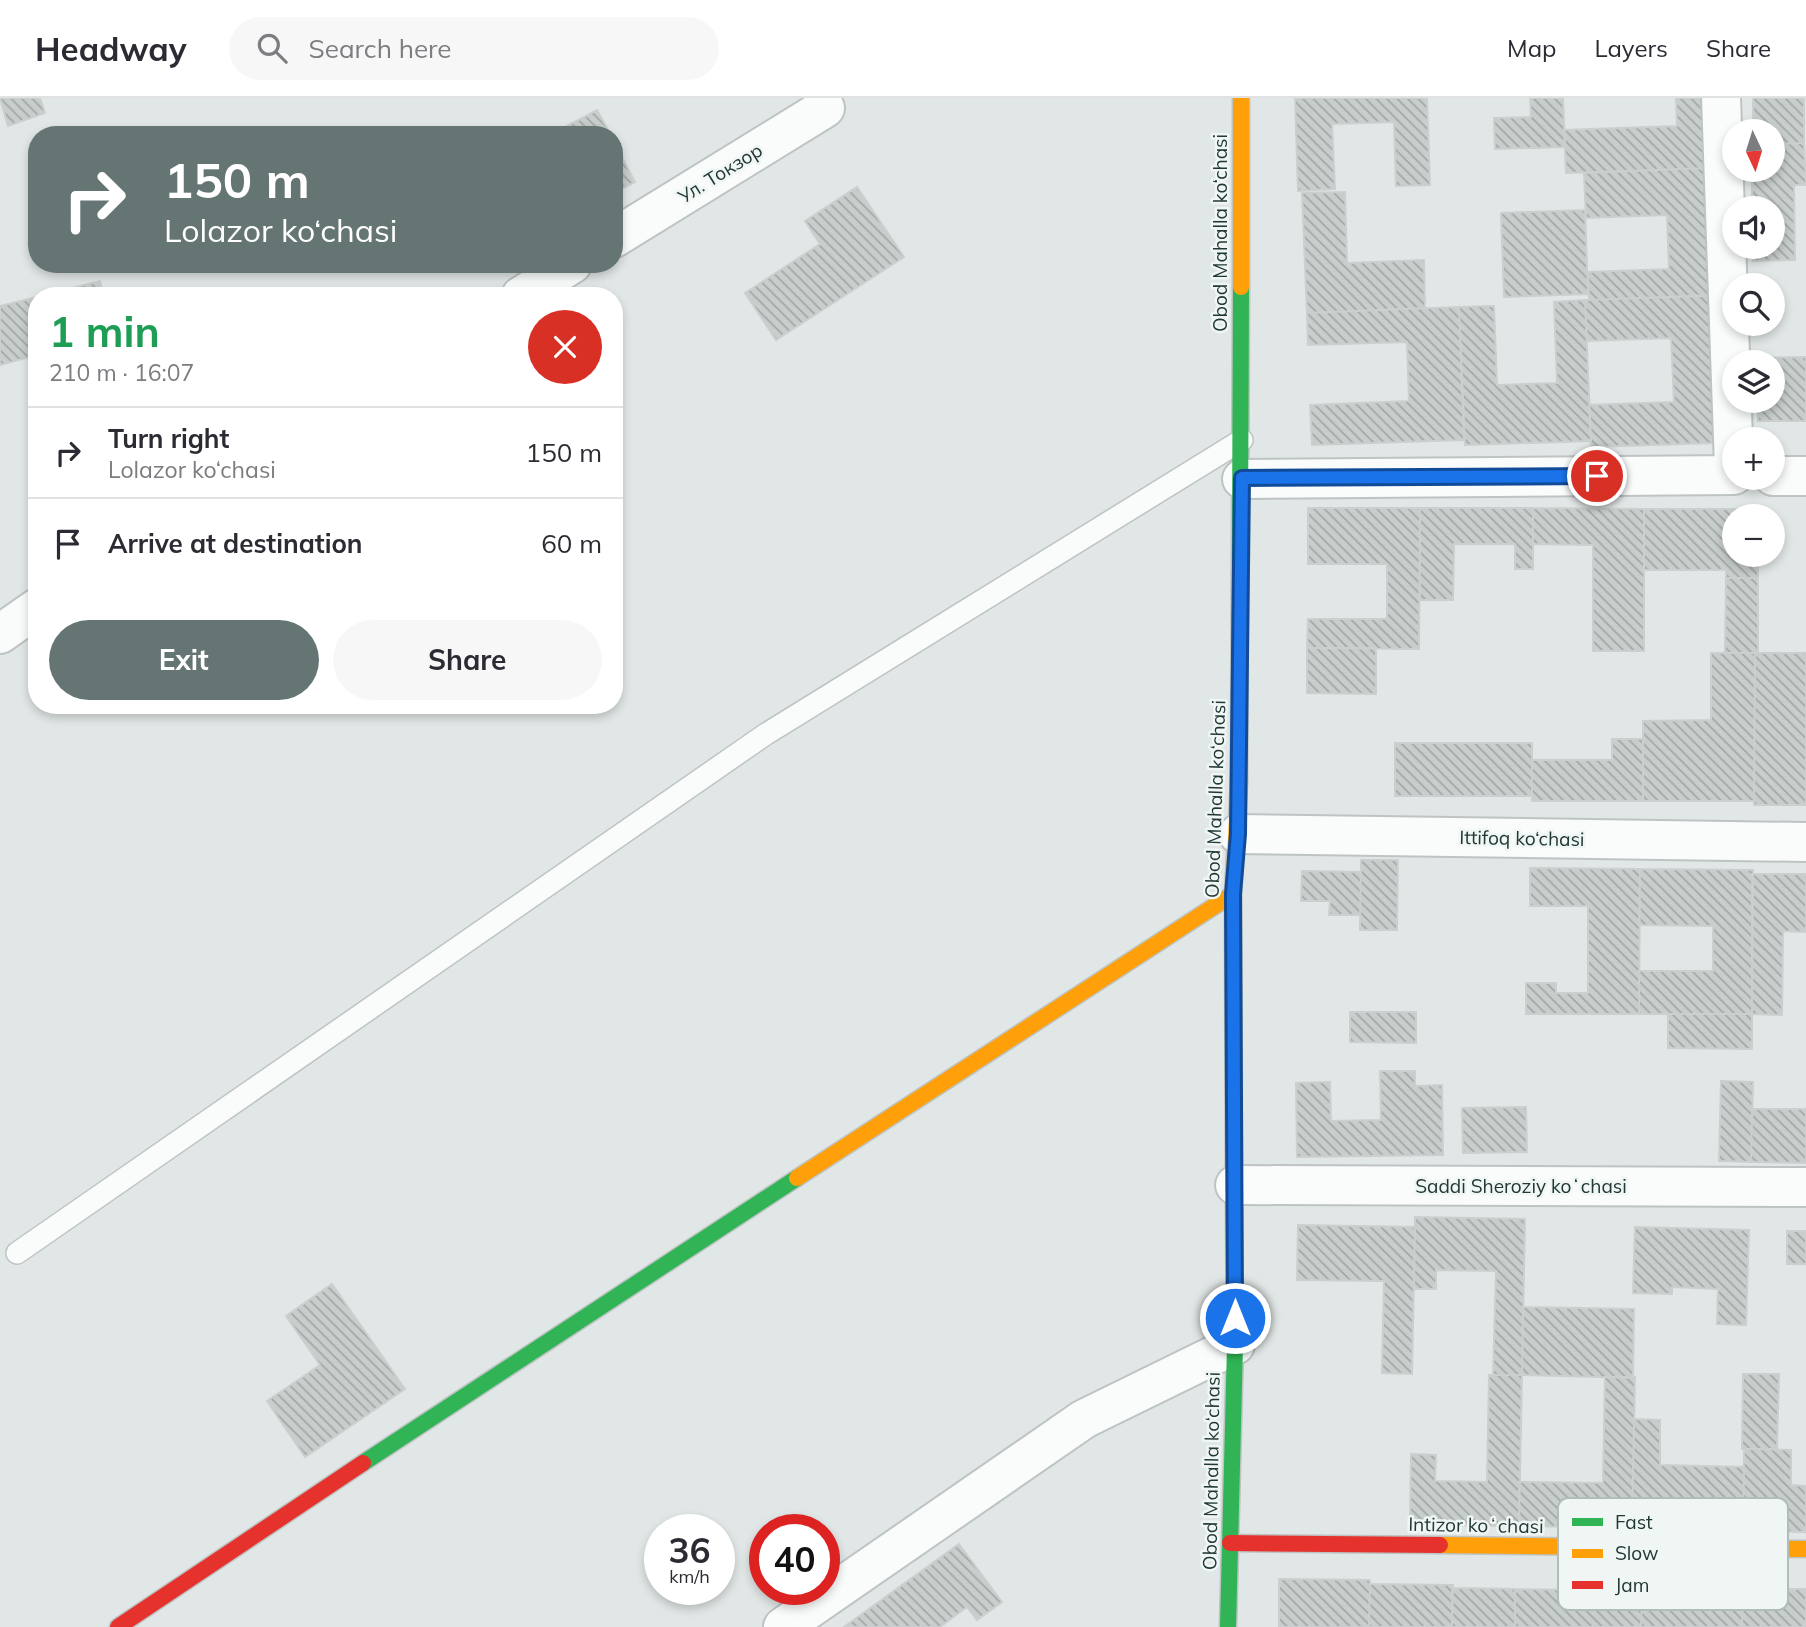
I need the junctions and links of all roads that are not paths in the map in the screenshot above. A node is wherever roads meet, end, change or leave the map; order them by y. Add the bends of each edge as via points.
1 (1241, 98) edge
2 (1721, 98) edge
3 (825, 108) dead end
4 (623, 232) edge
5 (558, 273) edge
6 (535, 287) edge
7 (1733, 427) edge
8 (1242, 440) junction
9 (1722, 475) edge
10 (1785, 475) edge
11 (1806, 476) edge
12 (1242, 478) junction
13 (28, 614) edge
14 (0, 634) edge
15 (1238, 834) junction
16 (1806, 842) edge
17 (1233, 894) junction
18 (1235, 1185) junction
19 (1806, 1187) edge
20 (17, 1253) dead end
21 (1235, 1345) junction
22 (1230, 1543) junction
23 (1558, 1546) edge
24 (1788, 1549) edge
25 (1806, 1549) edge
26 (118, 1627) edge
27 (783, 1627) edge
28 (1228, 1627) edge

1 - 8 street, Obod Mahalla ko‘chasi
2 - 7 street
3 - 4 street, Ул. Токзор
5 - 6 street
8 - 12 street, Obod Mahalla ko‘chasi
8 - 20 lane via 766,734
9 - 12 street
10 - 11 street
12 - 15 street, Obod Mahalla ko‘chasi
13 - 14 street
15 - 16 street, Ittifoq ko‘chasi
15 - 17 street, Obod Mahalla ko‘chasi
17 - 18 street, Obod Mahalla ko‘chasi
17 - 26 street via 520,1358
18 - 19 street, Saddi Sheroziy koʻchasi
18 - 21 street, Obod Mahalla ko‘chasi
21 - 22 street, Obod Mahalla ko‘chasi
21 - 27 street via 1084,1419
22 - 23 street, Intizor koʻchasi
22 - 28 street, Obod Mahalla ko‘chasi
24 - 25 street, Intizor koʻchasi

